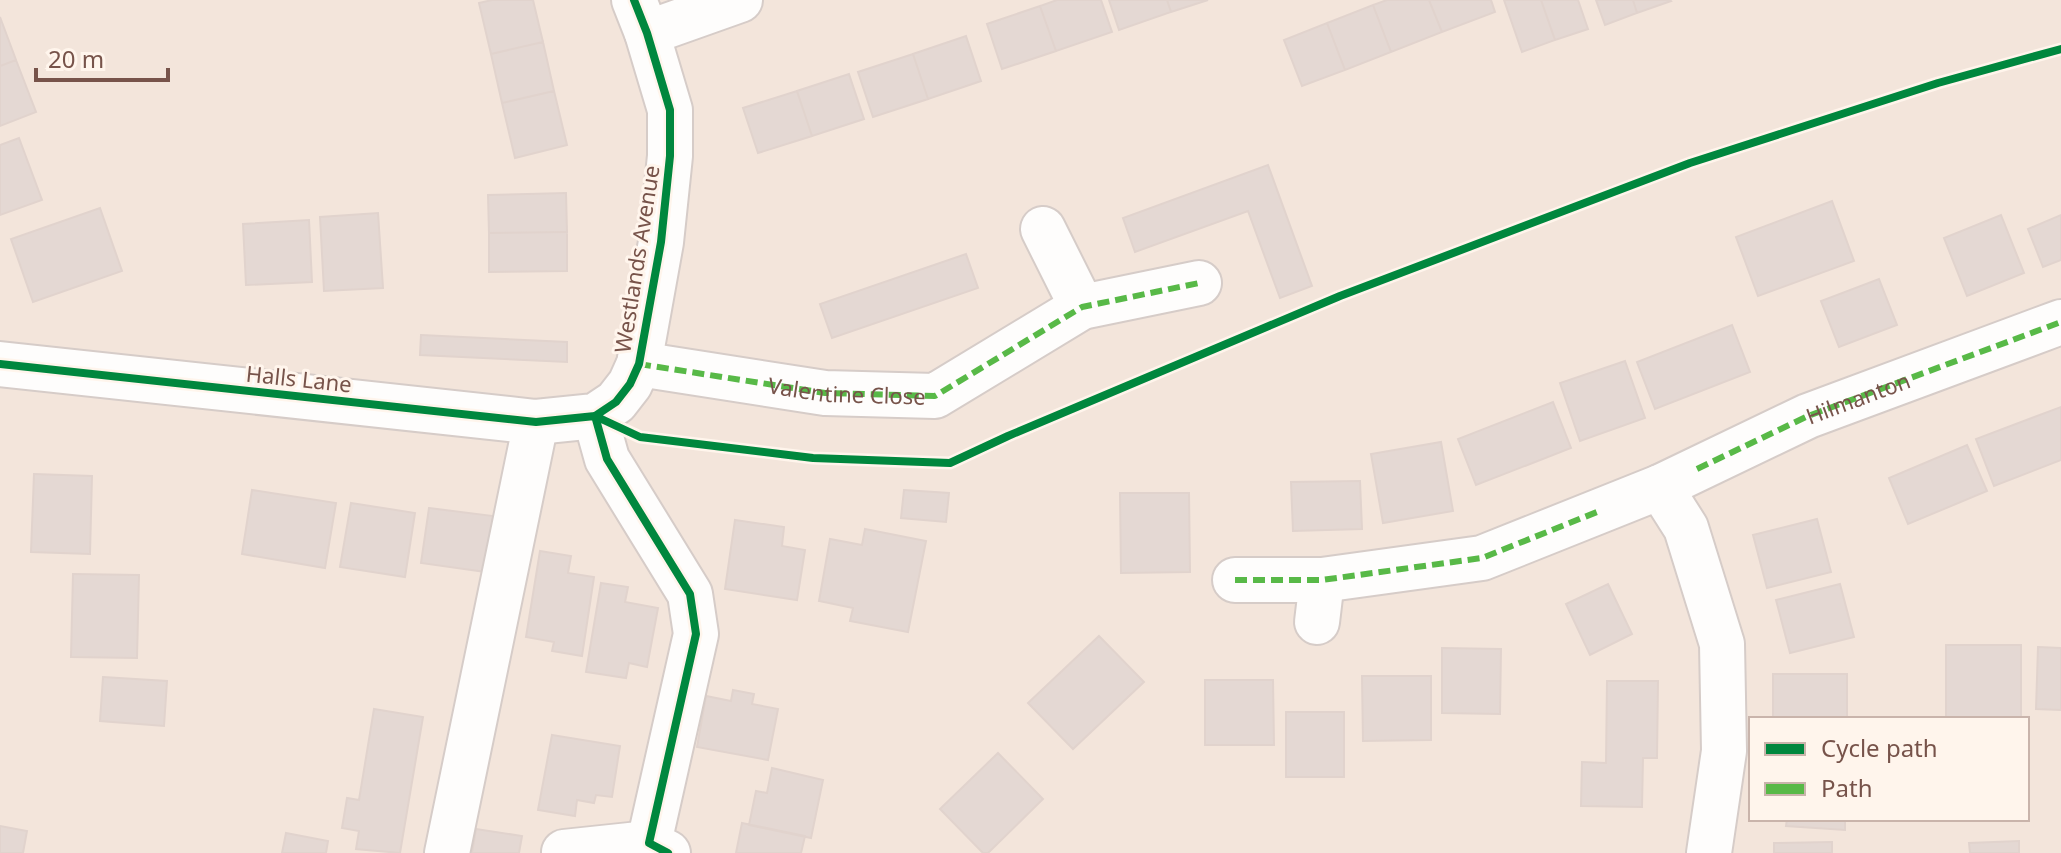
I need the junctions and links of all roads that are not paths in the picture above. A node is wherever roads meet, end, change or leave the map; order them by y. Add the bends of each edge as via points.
1 (740, 0) edge
2 (641, 16) edge
3 (1043, 229) dead end
4 (1199, 283) dead end
5 (1082, 307) junction
6 (2061, 322) edge
7 (0, 364) edge
8 (639, 364) junction
9 (595, 416) junction
10 (536, 422) junction
11 (1660, 487) junction
12 (1235, 580) dead end
13 (659, 848) edge
14 (564, 852) edge
15 (447, 853) edge
16 (1709, 853) edge

1 - 2 street
2 - 8 street, Westlands Avenue via 670,110 670,156
3 - 5 street
4 - 5 street, Valentine Close
5 - 8 street, Valentine Close via 935,396 825,393
6 - 11 street, Hilmanton via 1808,416
7 - 10 street, Halls Lane
8 - 9 street, Westlands Avenue via 616,402
9 - 10 street, Halls Lane
9 - 13 street via 607,459 690,594 696,634
10 - 15 street
11 - 12 street, Hilmanton via 1482,558 1319,601
11 - 16 street via 1686,528 1722,644 1724,751
13 - 14 street

